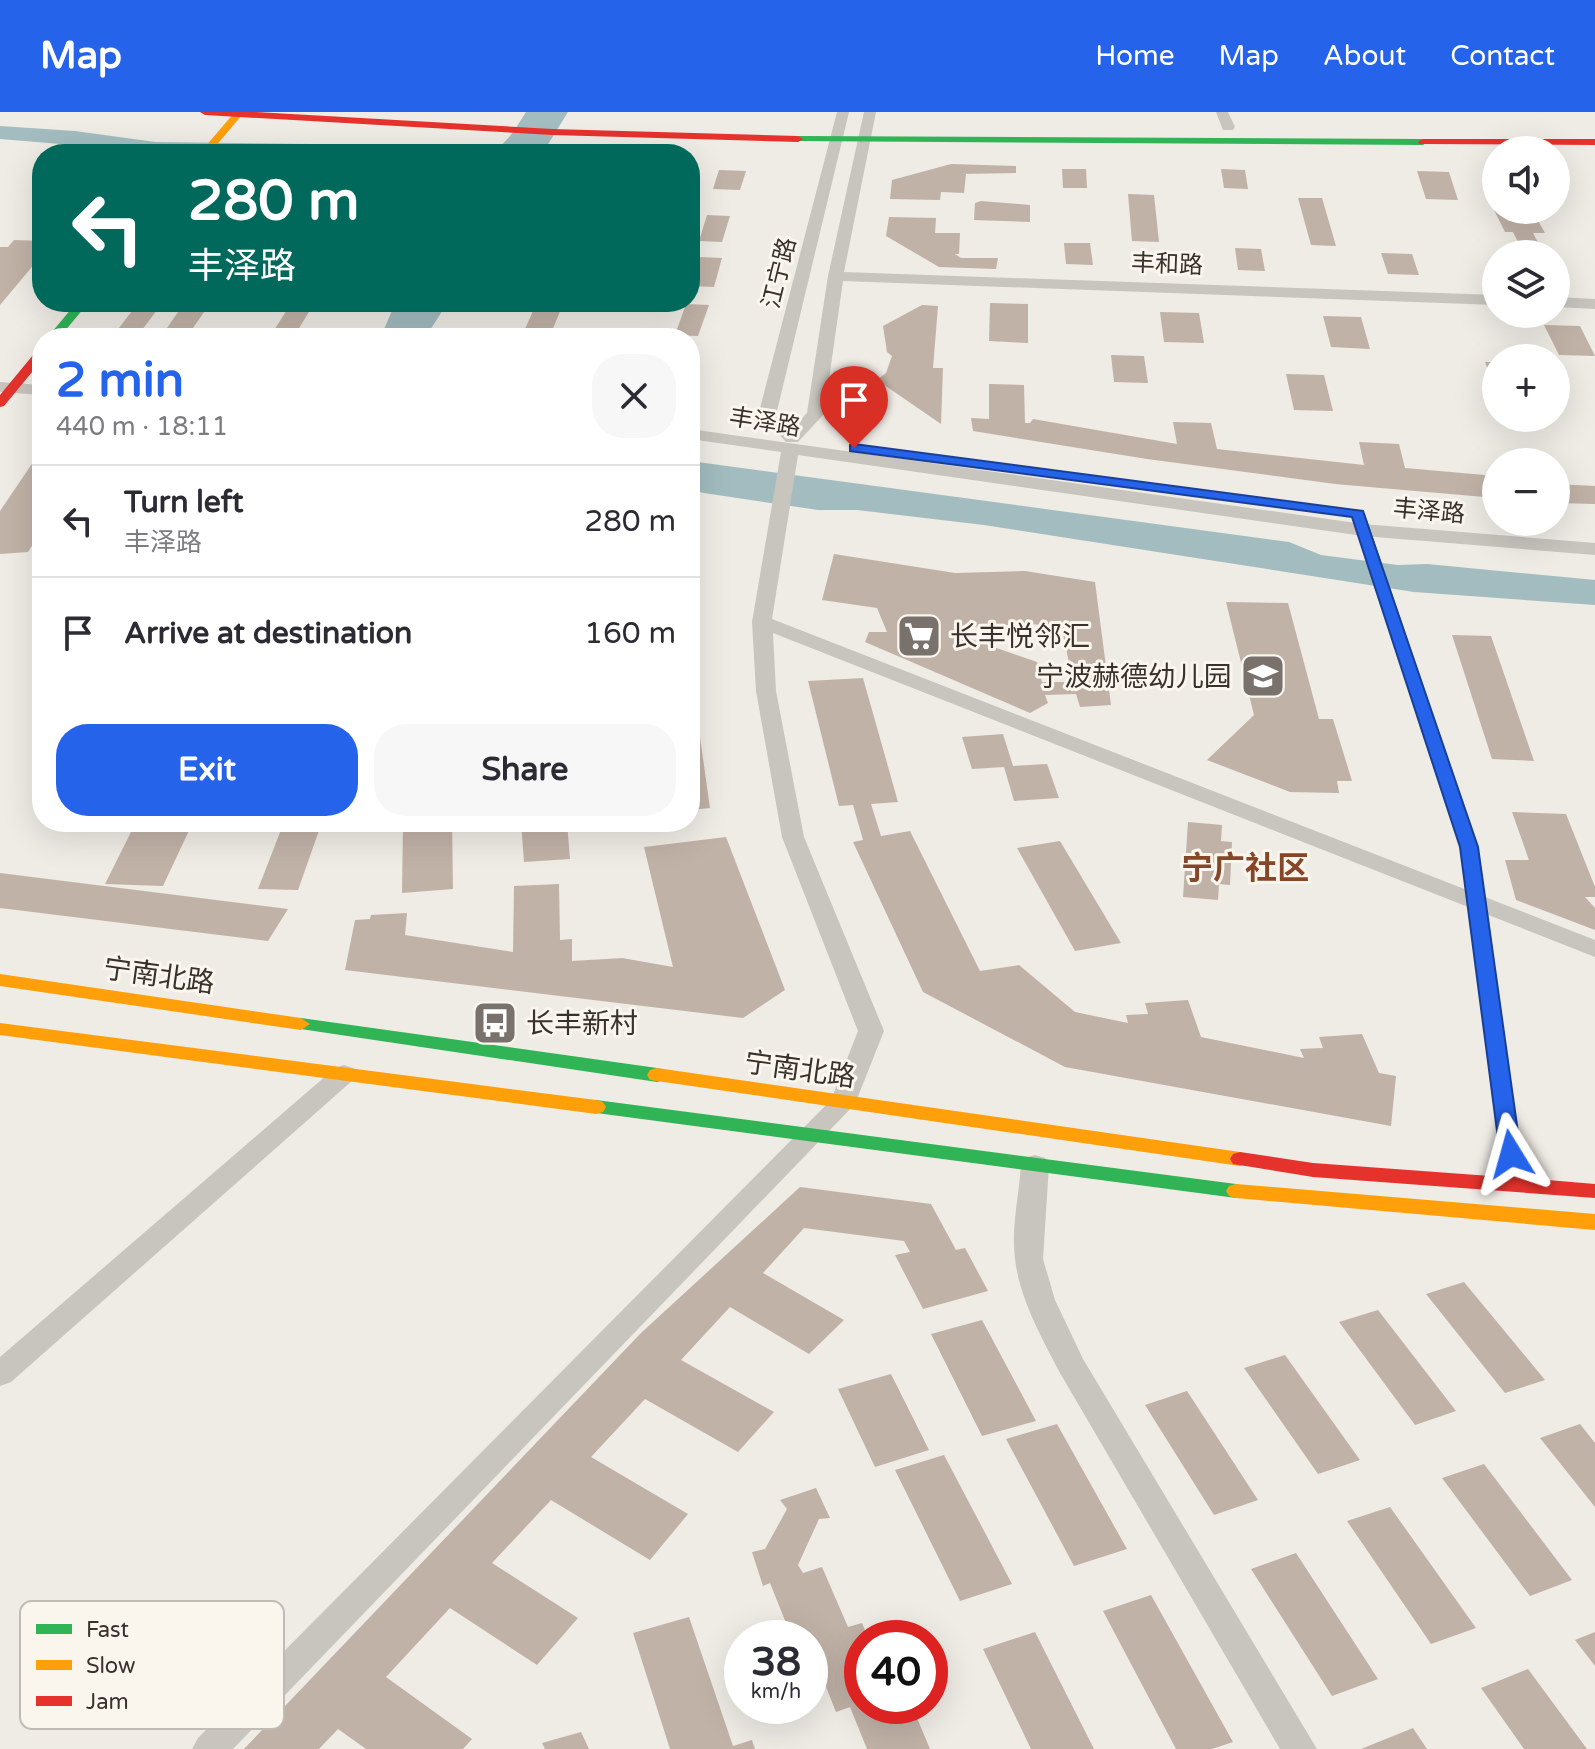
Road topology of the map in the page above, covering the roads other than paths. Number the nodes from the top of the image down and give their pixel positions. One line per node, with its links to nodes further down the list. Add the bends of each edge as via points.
1 (205, 112): 3 (main road)
2 (450, 112): 5 (main road)
3 (237, 115): 5 (main road); 10 (main road)
4 (1225, 120): 7 (main road); 8 (main road)
5 (508, 124): 6 (main road)
6 (841, 125): 7 (main road); 23 (street, 江宁路, via 768,412)
7 (868, 125): 9 (main road); 11 (street, 江宁路)
8 (1595, 130)
9 (1595, 142)
10 (212, 144)
11 (836, 276): 12 (street, 丰和路); 23 (street, 江宁路, via 815,414)
12 (1482, 299)
13 (1570, 303): 14 (street)
14 (1595, 304)
15 (75, 312): 16 (main road)
16 (61, 328)
17 (32, 362): 19 (main road)
18 (32, 385): 19 (street)
19 (6, 389): 20 (street)
20 (32, 390)
21 (700, 427): 23 (street, 丰泽路)
22 (700, 435): 23 (street, 丰泽路)
23 (790, 448): 24 (street, 丰泽路); 27 (street)
24 (1360, 522): 25 (street, 丰泽路); 26 (street, 丰泽路); 28 (main road, via 1469,847)
25 (1595, 538)
26 (1595, 549)
27 (762, 622): 28 (street); 33 (street, via 766,691 793,837 871,1031)
28 (1477, 902): 29 (street); 36 (main road)
29 (1595, 949)
30 (0, 980): 33 (main road, 宁南北路)
31 (0, 1029): 32 (main road)
32 (344, 1074): 34 (main road); 39 (street)
33 (842, 1104): 34 (street); 36 (main road, 宁南北路, via 1313,1170)
34 (811, 1136): 35 (main road); 40 (street)
35 (1035, 1165): 38 (main road, via 1292,1198); 43 (street, via 1029,1256 1046,1312 1071,1365)
36 (1515, 1185): 37 (main road, 宁南北路)
37 (1595, 1191)
38 (1595, 1222)
39 (0, 1374)
40 (284, 1674)
41 (230, 1729): 42 (street)
42 (210, 1749)
43 (1299, 1749)

